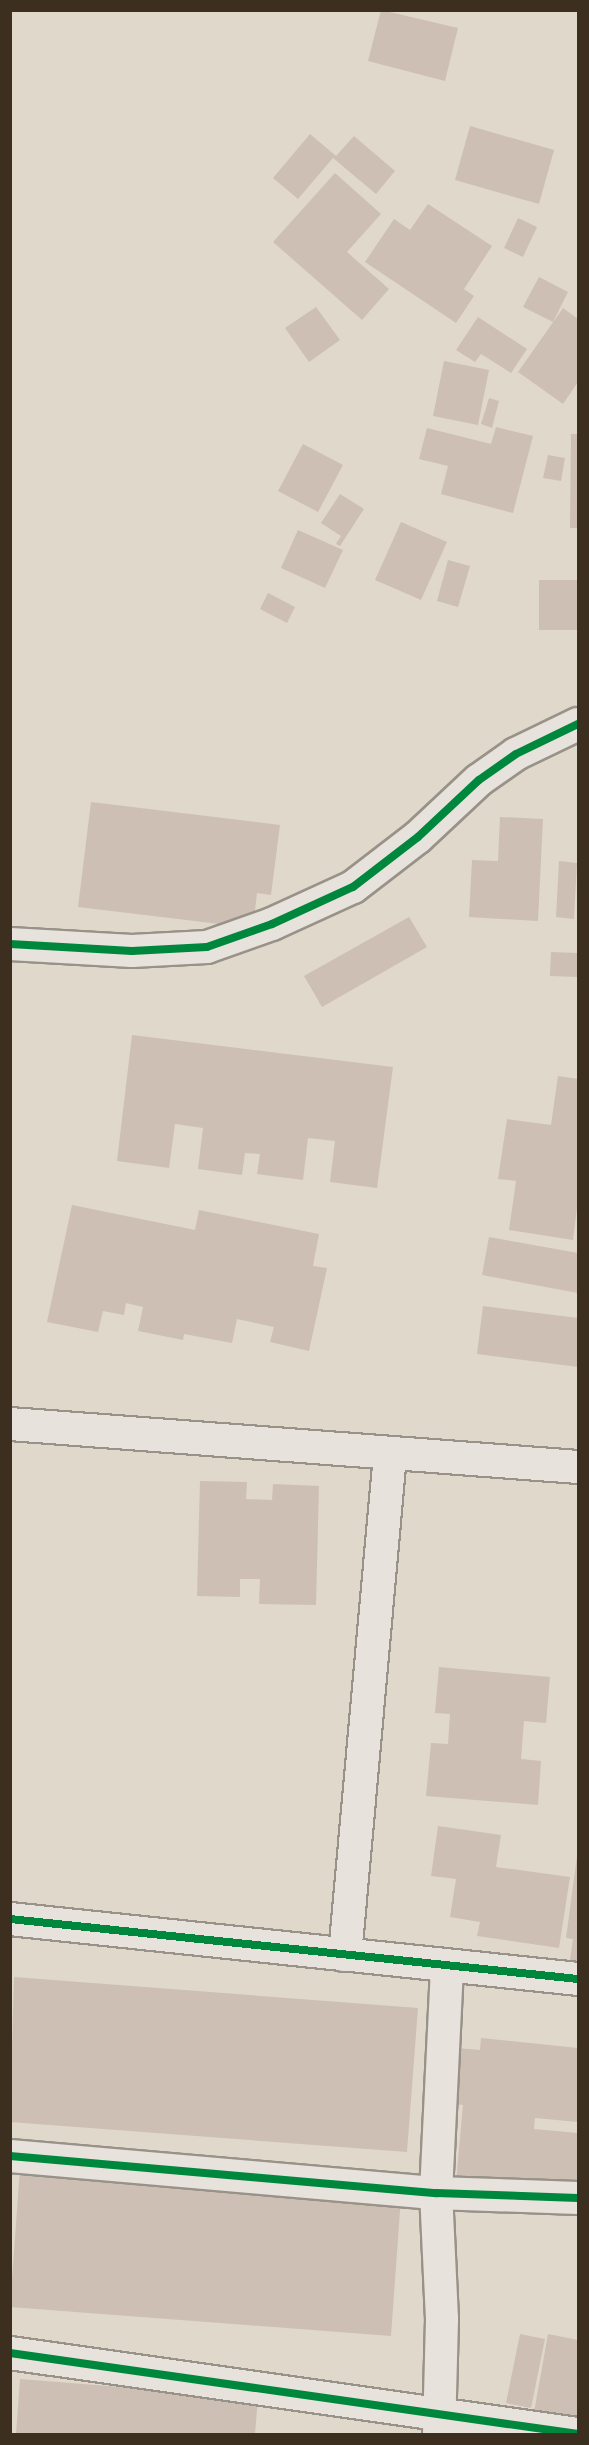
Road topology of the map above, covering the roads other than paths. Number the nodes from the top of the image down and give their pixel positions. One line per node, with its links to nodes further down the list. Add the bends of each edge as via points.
1 (579, 724): 2 (street, via 516,754 479,780 418,837 353,886 272,924 207,947 132,951)
2 (10, 944)
3 (10, 1424): 4 (street)
4 (390, 1455): 5 (street); 7 (street)
5 (579, 1467)
6 (10, 1919): 7 (street)
7 (345, 1954): 8 (street)
8 (447, 1965): 9 (street); 11 (street)
9 (579, 1979)
10 (10, 2156): 11 (street)
11 (436, 2193): 12 (street); 14 (street, via 442,2319)
12 (579, 2198)
13 (10, 2353): 14 (street)
14 (440, 2424): 15 (street)
15 (579, 2434)

